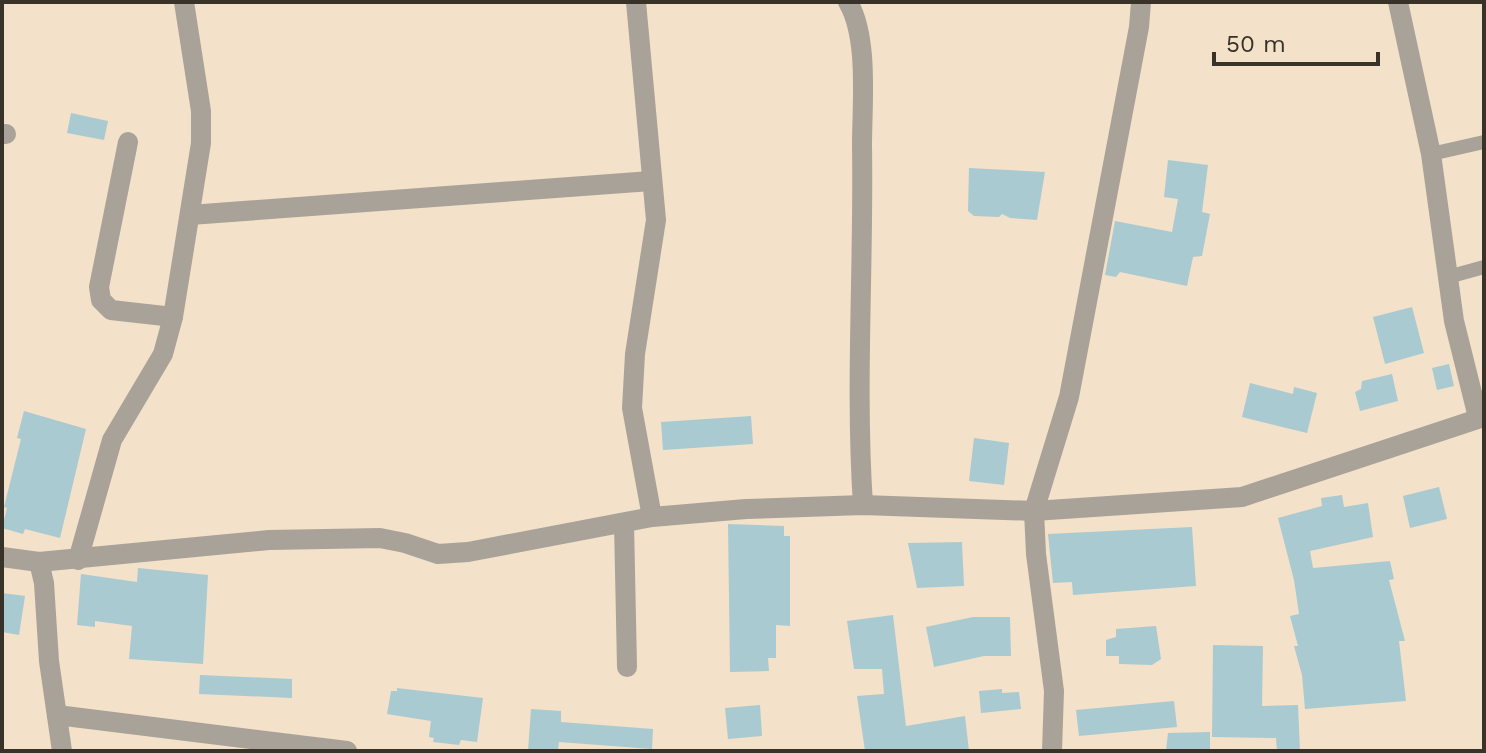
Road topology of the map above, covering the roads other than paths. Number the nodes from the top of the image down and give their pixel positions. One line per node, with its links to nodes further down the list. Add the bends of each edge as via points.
1 (184, 2): 10 (street, via 201,111)
2 (636, 2): 9 (street)
3 (848, 2): 15 (street, via 855,13 862,57)
4 (1141, 2): 16 (street, via 1069,397)
5 (1398, 2): 8 (street)
6 (128, 142): 13 (street, via 99,287 101,300 111,310)
7 (1484, 142): 8 (lane)
8 (1431, 154): 12 (street)
9 (651, 181): 10 (street); 17 (street, via 656,220 632,408)
10 (190, 215): 13 (street)
11 (1484, 267): 12 (lane)
12 (1448, 277): 14 (street, via 1454,321)
13 (173, 317): 20 (street, via 163,354 109,447)
14 (1481, 417): 16 (street, via 1242,497)
15 (863, 505): 16 (street); 17 (street)
16 (1034, 511): 26 (street, via 1054,691)
17 (652, 517): 18 (street)
18 (624, 523): 20 (street, via 468,552 438,554 380,538 285,539); 22 (street)
19 (2, 557): 21 (street)
20 (78, 560): 21 (street)
21 (39, 562): 23 (street)
22 (627, 667)
23 (57, 715): 24 (street); 25 (street)
24 (62, 751)
25 (347, 751)
26 (1052, 751)

